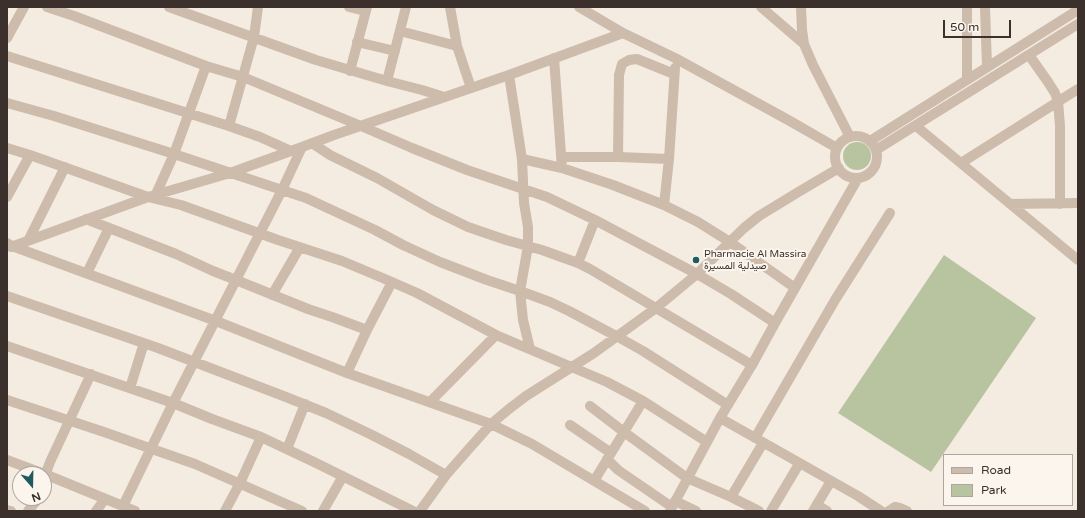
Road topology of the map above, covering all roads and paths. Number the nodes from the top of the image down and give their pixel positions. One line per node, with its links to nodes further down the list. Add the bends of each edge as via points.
1 (24, 7): 17 (street)
2 (47, 7): 28 (street)
3 (169, 7): 19 (street)
4 (258, 7): 19 (street)
5 (349, 7): 13 (street)
6 (406, 7): 16 (street)
7 (450, 7): 22 (street)
8 (579, 7): 18 (street)
9 (761, 7): 21 (street)
10 (801, 7): 21 (street)
11 (967, 7): 34 (street)
12 (985, 7): 29 (street)
13 (366, 9): 20 (street)
14 (1078, 10): 29 (street)
15 (1078, 24): 24 (street)
16 (400, 31): 22 (street); 23 (street)
17 (8, 32)
18 (623, 33): 26 (street); 27 (street)
19 (254, 37): 30 (street); 33 (street)
20 (357, 42): 23 (street); 30 (street)
21 (804, 44): 45 (street)
22 (457, 46): 36 (street)
23 (395, 51): 35 (street)
24 (1029, 55): 39 (street); 44 (street)
25 (7, 56): 41 (street)
26 (554, 58): 32 (street); 55 (street)
27 (675, 58): 31 (street); 50 (street)
28 (206, 66): 33 (street); 41 (street)
29 (987, 67): 34 (street)
30 (350, 71): 35 (street)
31 (674, 74): 56 (street, via 637,59 622,64 619,75); 58 (street)
32 (509, 75): 36 (street); 57 (street)
33 (243, 77): 42 (street); 43 (street)
34 (967, 79): 46 (street)
35 (387, 82): 38 (street)
36 (471, 88): 38 (street)
37 (1078, 89): 39 (street)
38 (444, 97): 43 (street)
39 (1058, 101): 59 (street); 71 (street)
40 (7, 103): 53 (street)
41 (189, 114): 42 (street); 53 (street)
42 (229, 126): 52 (street)
43 (361, 126): 47 (street); 65 (street, via 467,170)
44 (916, 126): 51 (street); 59 (street)
45 (850, 137): 46 (street, via 864,137); 50 (street)
46 (870, 141): 51 (street)
47 (312, 143): 49 (street); 81 (street, via 451,220 468,228)
48 (7, 148): 54 (street)
49 (302, 148): 52 (street); 66 (street)
50 (837, 148): 62 (street, via 836,163)
51 (876, 150): 64 (street, via 874,168 870,173)
52 (291, 151): 63 (street)
53 (174, 154): 63 (street); 67 (street)
54 (30, 155): 60 (street); 68 (street)
55 (561, 157): 56 (street); 61 (street)
56 (618, 157): 58 (street)
57 (522, 159): 61 (street); 65 (street)
58 (669, 159): 72 (street)
59 (961, 163): 70 (street)
60 (65, 167): 67 (street); 78 (street)
61 (562, 168): 72 (street)
62 (839, 168): 64 (street, via 844,174); 79 (street, via 759,216)
63 (230, 173): 66 (street); 67 (street)
64 (858, 178): 89 (street)
65 (524, 188): 75 (street); 81 (street)
66 (282, 190): 77 (street); 90 (street, via 329,208 440,262)
67 (152, 195): 74 (street); 77 (street)
68 (7, 197)
69 (1078, 203): 71 (street)
70 (1010, 204): 71 (street); 83 (street)
71 (1060, 204)
72 (664, 205): 79 (street)
73 (890, 213): 121 (street, via 835,300)
74 (86, 219): 76 (street); 78 (street)
75 (595, 220): 84 (street); 86 (street)
76 (110, 228): 85 (street); 87 (street)
77 (260, 234): 82 (street); 87 (street)
78 (29, 239): 80 (street)
79 (730, 242): 86 (street); 89 (street)
80 (9, 246): 85 (street)
81 (528, 246): 84 (street); 90 (street)
82 (300, 247): 88 (street); 91 (street)
83 (1078, 260)
84 (578, 263): 93 (street)
85 (87, 273): 94 (street)
86 (697, 274): 93 (street); 95 (street)
87 (236, 280): 91 (street); 94 (street)
88 (392, 282): 96 (street); 97 (street)
89 (795, 288): 95 (street)
90 (520, 291): 98 (street, via 563,308); 101 (street)
91 (272, 294): 96 (street)
92 (7, 296): 99 (street)
93 (656, 308): 98 (street); 103 (street)
94 (216, 321): 102 (street); 105 (street)
95 (775, 322): 103 (street)
96 (367, 330): 105 (street)
97 (496, 335): 101 (street); 109 (street)
98 (618, 337): 104 (street); 113 (street)
99 (144, 343): 102 (street); 107 (street)
100 (7, 346): 106 (street)
101 (530, 349): 104 (street)
102 (195, 361): 111 (street); 112 (street)
103 (752, 365): 113 (street)
104 (573, 367): 110 (street); 117 (street, via 526,396)
105 (347, 373): 109 (street)
106 (91, 374): 107 (street); 116 (street)
107 (130, 388): 111 (street)
108 (7, 400): 116 (street)
109 (430, 402): 117 (street)
110 (643, 402): 119 (street); 122 (street)
111 (173, 403): 120 (street); 123 (street)
112 (305, 404): 124 (street); 130 (street, via 370,434)
113 (728, 404): 115 (street)
114 (590, 406): 119 (street)
115 (720, 418): 121 (street); 122 (street)
116 (70, 420): 123 (street); 129 (street)
117 (491, 424): 130 (street); 134 (street, via 532,444)
118 (570, 425): 125 (street)
119 (624, 432): 125 (street); 133 (street)
120 (261, 437): 124 (street); 136 (street)
121 (759, 441): 127 (street); 137 (street)
122 (707, 442): 133 (street)
123 (152, 449): 136 (street); 139 (street)
124 (287, 449): 131 (street)
125 (609, 456): 134 (street); 140 (street, via 630,478)
126 (7, 460): 128 (street)
127 (799, 464): 135 (street); 154 (street)
128 (23, 466)
129 (49, 466)
130 (446, 475): 150 (street)
131 (343, 476): 148 (street); 149 (street)
132 (52, 477): 138 (street)
133 (688, 478): 137 (street); 140 (street)
134 (594, 481): 151 (street)
135 (831, 481): 141 (street); 156 (street)
136 (240, 483): 146 (street); 147 (street)
137 (731, 497): 153 (street)
138 (105, 499): 139 (street); 144 (street)
139 (124, 506): 145 (street)
140 (672, 506): 152 (street)
141 (815, 508): 155 (street)
142 (7, 510): 143 (street)
143 (11, 511)
144 (96, 511)
145 (135, 511)
146 (226, 511)
147 (302, 511)
148 (323, 511)
149 (413, 511)
150 (420, 511)
151 (645, 511)
152 (696, 511)
153 (759, 511)
154 (771, 511)
155 (827, 511)
156 (881, 511)
157 (889, 511): 158 (street, via 895,507)
158 (907, 511)

